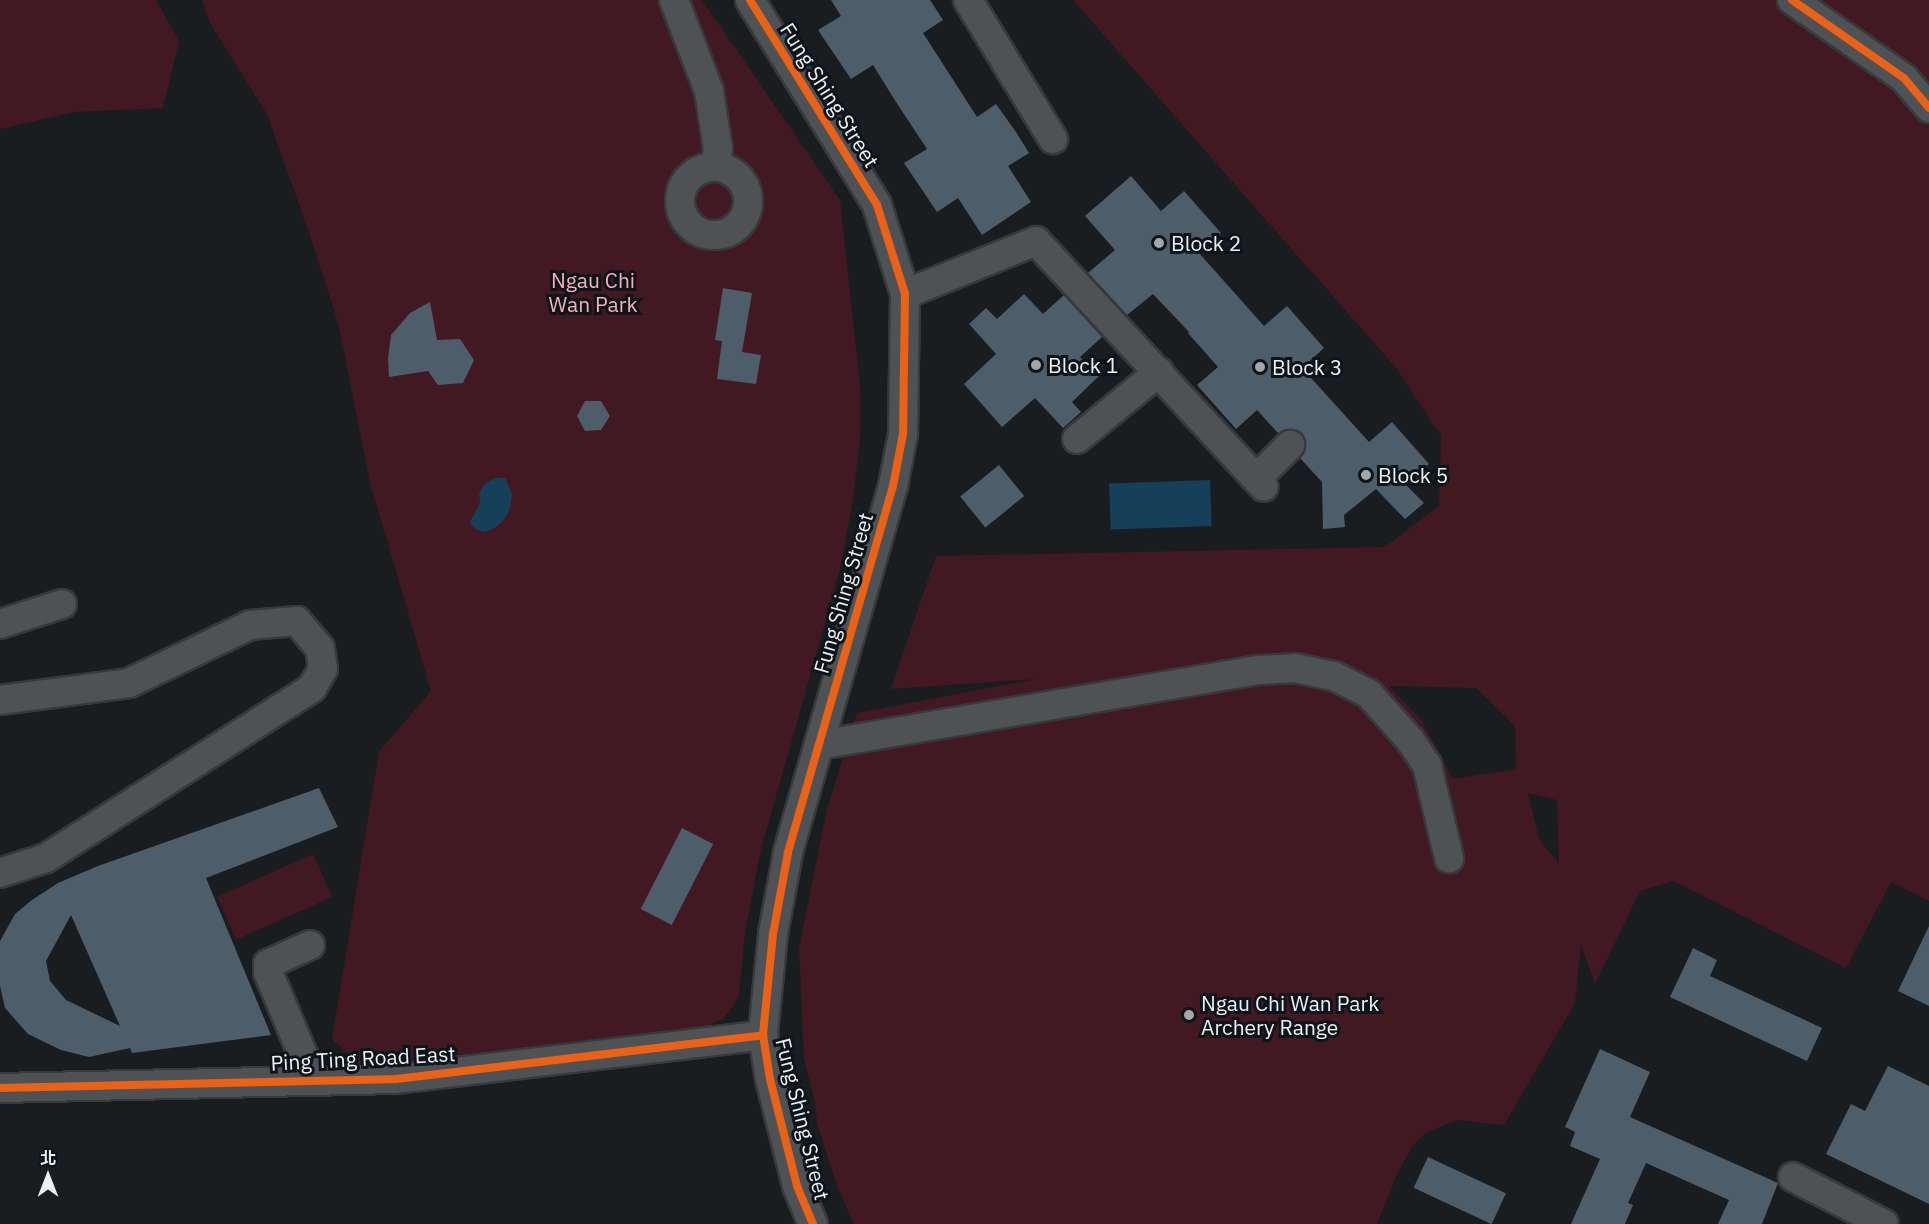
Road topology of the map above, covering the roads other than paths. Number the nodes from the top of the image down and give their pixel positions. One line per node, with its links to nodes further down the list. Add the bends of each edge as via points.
1 (674, 0): 7 (street, via 709,91 718,149)
2 (750, 0): 8 (street, Fung Shing Street, via 877,205)
3 (968, 0): 6 (street)
4 (1792, 0): 5 (street, via 1904,78)
5 (1929, 108)
6 (1053, 139)
7 (715, 167)
8 (905, 294): 9 (street, via 1036,241); 15 (street, Fung Shing Street, via 903,434 893,486)
9 (1159, 372): 10 (street); 11 (street, via 1261,483)
10 (1077, 439)
11 (1290, 445)
12 (62, 604): 13 (street)
13 (0, 624)
14 (0, 700): 17 (street, via 129,683 250,625 297,621 320,648 322,669 312,688 46,858)
15 (819, 744): 16 (street, via 1259,670 1295,668 1334,676 1369,694 1410,740 1427,765); 19 (street, Fung Shing Street, via 788,853 773,934)
16 (1449, 858)
17 (0, 873)
18 (310, 945): 20 (street, via 268,964 268,972)
19 (763, 1035): 20 (street, Ping Ting Road East, via 396,1079); 23 (street, Fung Shing Street, via 797,1186)
20 (314, 1080): 21 (street, Ping Ting Road East)
21 (0, 1088)
22 (1793, 1177): 24 (street)
23 (813, 1224)
24 (1884, 1224)

